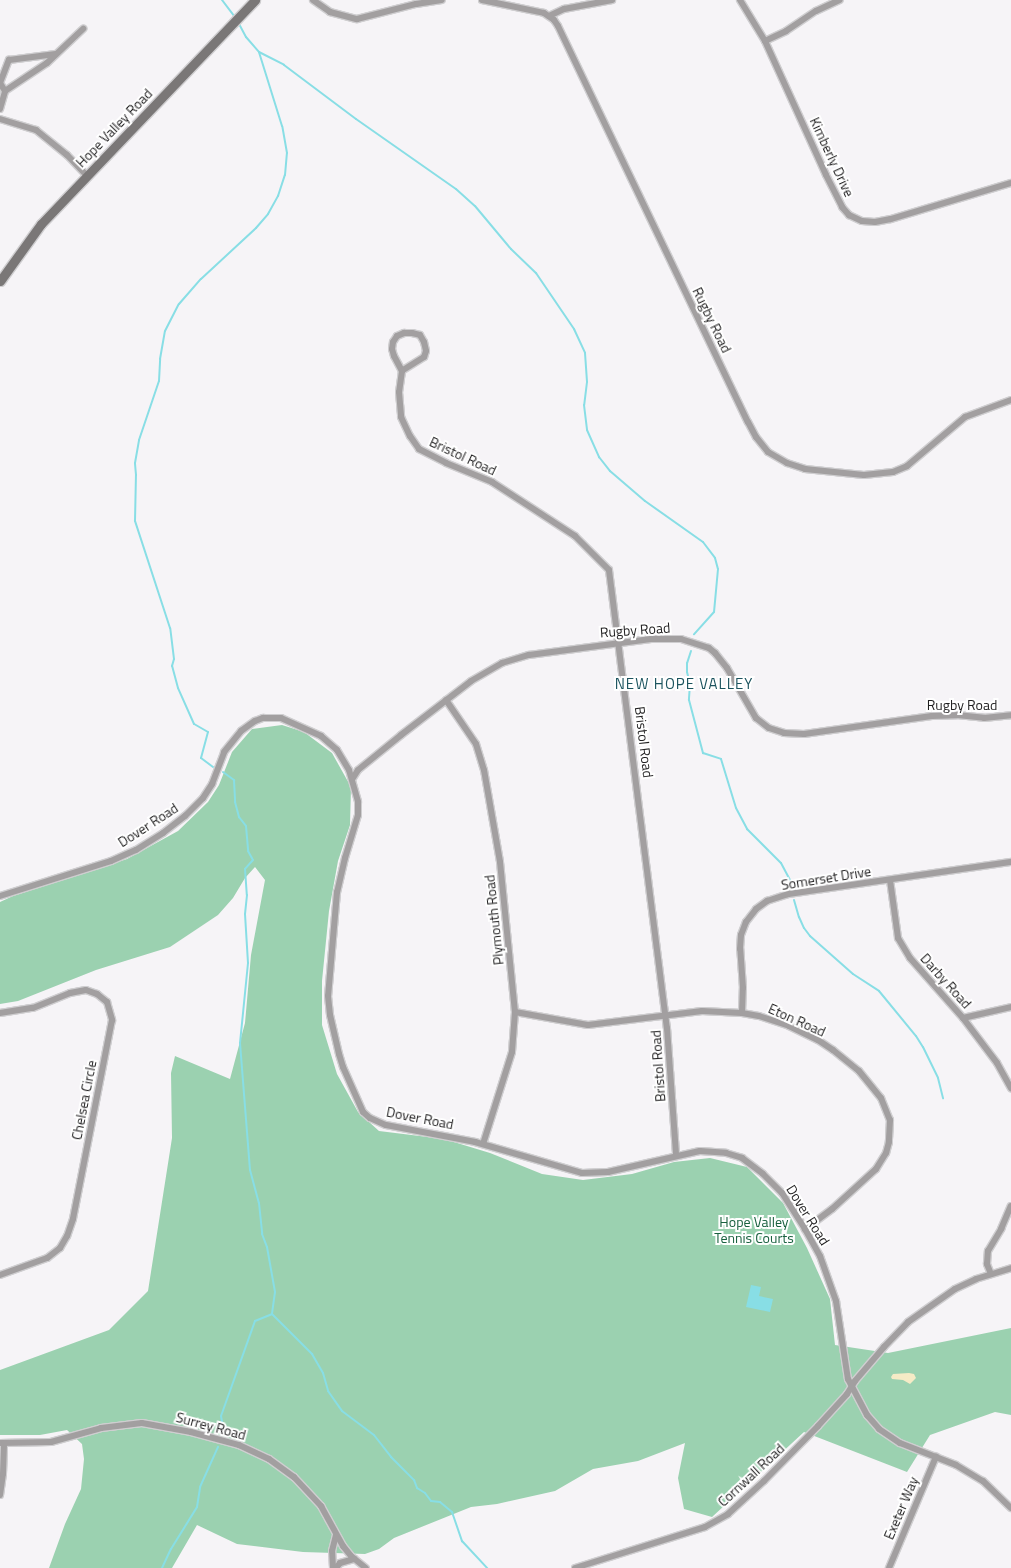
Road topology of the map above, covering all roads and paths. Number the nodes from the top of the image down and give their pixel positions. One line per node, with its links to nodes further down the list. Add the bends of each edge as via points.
1 (313, 0): 2 (street, via 330,12 357,19)
2 (442, 0)
3 (482, 0): 8 (street, via 538,11)
4 (612, 0): 8 (street, via 564,9)
5 (740, 0): 10 (street, Kimberly Drive)
6 (840, 0): 10 (street)
7 (254, 1): 15 (main road, Hope Valley Road)
8 (549, 16): 19 (street, Rugby Road, via 569,46 748,422 768,452 787,463 805,469 864,475 893,472 907,466 965,417)
9 (83, 29): 11 (street)
10 (765, 41): 16 (street, Kimberly Drive, via 842,207 855,219 875,222 891,219)
11 (56, 54): 12 (street, via 47,63); 12 (street, via 10,60 0,83)
12 (5, 90): 13 (street)
13 (0, 109)
14 (0, 119): 15 (street, via 36,130 68,155)
15 (87, 176): 17 (main road, Hope Valley Road, via 41,224)
16 (1011, 183)
17 (0, 281)
18 (402, 371): 18 (street, via 424,357 426,351 420,335 412,332 397,336 393,342 394,356); 20 (street, Bristol Road, via 399,392 401,417 419,449 492,482 575,536 609,570)
19 (1011, 400)
20 (619, 642): 21 (street, Rugby Road, via 513,659 471,681); 22 (street, Rugby Road, via 651,638 681,639 709,648 727,668 756,718 768,728 792,735 932,716 984,718); 31 (street, Bristol Road)
21 (446, 700): 23 (street, Rugby Road, via 358,770); 28 (street, Plymouth Road, via 476,744 484,770 500,862)
22 (1011, 715)
23 (353, 778): 26 (street, Dover Road, via 337,750 321,736 281,718 255,721 240,731 224,752 212,784 203,798 163,833 136,850 111,861); 34 (street, Dover Road, via 358,815 344,858 337,892 328,996 343,1067 360,1107 374,1120 390,1126)
24 (1011, 862): 25 (street, Somerset Drive)
25 (890, 880): 30 (street, Somerset Drive, via 788,894 767,901 756,909 743,928 740,942); 32 (street, Darby Road, via 900,942 914,964)
26 (0, 896)
27 (1011, 1007): 32 (street)
28 (515, 1012): 31 (street, Eton Road, via 588,1025); 34 (street, Plymouth Road, via 512,1052)
29 (0, 1013): 40 (street, Chelsea Circle, via 33,1008 70,993 86,990 107,1002 112,1020 67,1236 60,1248 47,1258)
30 (742, 1014): 31 (street, Eton Road, via 702,1012); 37 (street, Eton Road, via 759,1016 789,1026 833,1050 868,1080 889,1114 891,1128 888,1147 876,1169 832,1209)
31 (666, 1016): 35 (street, Bristol Road)
32 (963, 1018): 33 (street, Darby Road, via 997,1063)
33 (1011, 1088)
34 (483, 1144): 35 (street, Dover Road, via 572,1171 595,1174)
35 (676, 1155): 37 (street, Dover Road, via 708,1150 742,1158 782,1193)
36 (1011, 1206): 39 (street, via 988,1251 987,1264)
37 (805, 1229): 41 (street, Dover Road, via 826,1269 834,1291 841,1324 845,1368)
38 (1011, 1268): 39 (street, Cornwall Road)
39 (991, 1274): 41 (street, Cornwall Road, via 955,1289 912,1318 884,1347)
40 (0, 1275)
41 (851, 1388): 43 (street, Dover Road, via 867,1415 886,1435 909,1448); 52 (street, Cornwall Road, via 791,1454 728,1514 705,1527)
42 (2, 1443): 44 (street, via 3,1474); 47 (street, Surrey Road, via 51,1442 101,1428 133,1423 159,1425 226,1441 259,1453 294,1477 321,1506)
43 (936, 1457): 45 (street, Dover Road, via 956,1465); 53 (street, Exeter Way)
44 (0, 1495)
45 (1008, 1499): 46 (street, Dover Road)
46 (1011, 1508)
47 (336, 1535): 48 (street, Surrey Road); 49 (street, via 332,1551)
48 (354, 1559): 50 (street, via 340,1563); 51 (street, Surrey Road)
49 (333, 1568)
50 (336, 1568)
51 (366, 1568)
52 (575, 1568)
53 (889, 1568)

